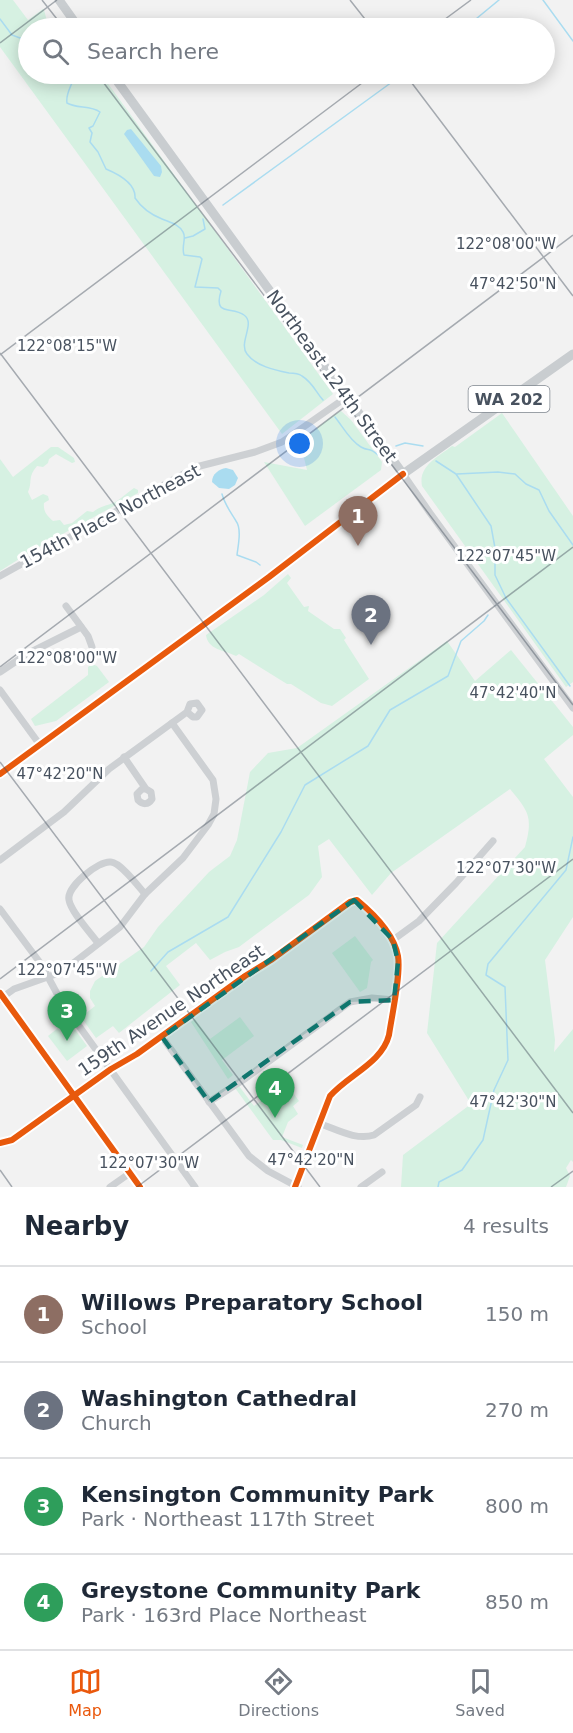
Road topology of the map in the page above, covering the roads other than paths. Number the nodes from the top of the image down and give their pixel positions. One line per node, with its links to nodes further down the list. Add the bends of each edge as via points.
1 (59, 0): 2 (main road)
2 (72, 18)
3 (119, 84): 5 (main road, Northeast 124th Street)
4 (573, 354): 6 (main road, WA 202)
5 (348, 396): 6 (main road, Northeast 124th Street); 7 (street, 154th Place Northeast, via 282,442 196,467)
6 (403, 474): 13 (street, Northeast 124th Street); 16 (main road, WA 202)
7 (0, 576)
8 (66, 606): 9 (street)
9 (81, 627): 10 (street); 11 (street)
10 (92, 647)
11 (0, 672)
12 (0, 690): 16 (street)
13 (573, 708)
14 (187, 712): 15 (street)
15 (172, 723): 17 (street); 22 (street, via 213,780 214,814 183,858)
16 (40, 745): 18 (main road, WA 202)
17 (124, 757): 19 (street); 21 (street, via 64,812)
18 (0, 774)
19 (146, 789)
20 (493, 841): 24 (street, via 419,921)
21 (0, 860)
22 (145, 894): 25 (street, via 120,927); 25 (street, via 111,862 103,863 75,884 69,892 72,909)
23 (0, 909): 26 (street)
24 (393, 940): 28 (street, via 398,962); 29 (street, 159th Avenue Northeast, via 357,900 350,902)
25 (98, 943): 26 (street)
26 (49, 977): 27 (street); 30 (street, via 61,1001)
27 (1, 996): 31 (street)
28 (394, 1000): 33 (street, via 350,1002); 34 (street, via 387,1043 376,1058 339,1085)
29 (162, 1036): 30 (street, 159th Avenue Northeast); 33 (street)
30 (111, 1069): 31 (street, 159th Avenue Northeast); 41 (street)
31 (74, 1095): 35 (street, 159th Avenue Northeast, via 12,1140); 37 (street)
32 (420, 1097): 34 (street, via 417,1105 366,1138)
33 (209, 1102): 38 (street, via 249,1156)
34 (318, 1123): 38 (street)
35 (1, 1143)
36 (382, 1172): 42 (street)
37 (130, 1173): 39 (street); 40 (street)
38 (296, 1186)
39 (110, 1187)
40 (140, 1187)
41 (195, 1187)
42 (361, 1187)

